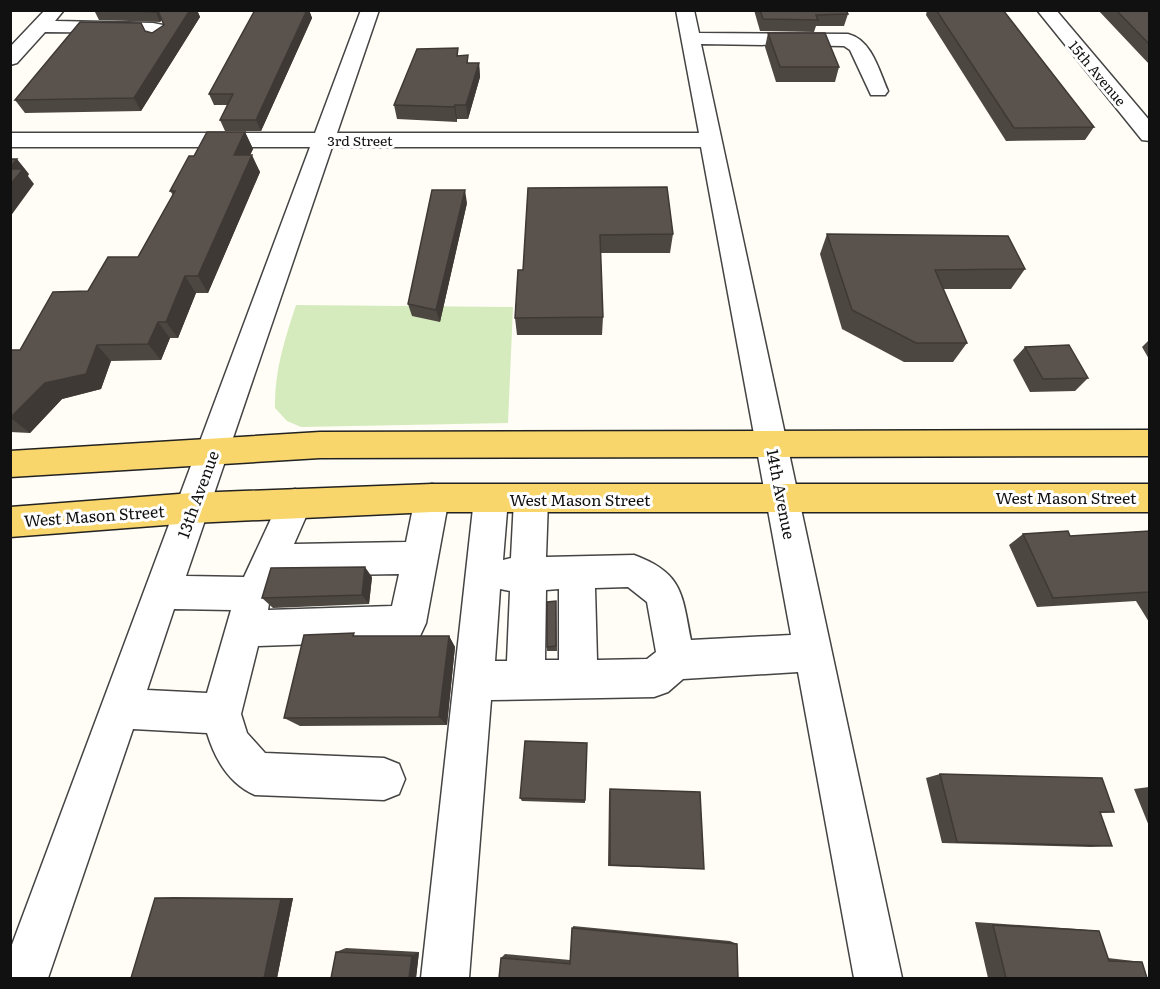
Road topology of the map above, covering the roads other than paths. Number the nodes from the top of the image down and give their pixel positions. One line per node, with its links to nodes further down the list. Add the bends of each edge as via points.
1 (55, 10): 5 (street)
2 (370, 10): 12 (street, 13th Avenue)
3 (685, 10): 7 (street, 14th Avenue)
4 (1046, 10): 10 (street, 15th Avenue)
5 (40, 26): 6 (street, via 153,28); 8 (street)
6 (159, 37)
7 (690, 38): 9 (street, via 848,40 858,47); 13 (street, 14th Avenue)
8 (10, 59)
9 (878, 91)
10 (1149, 135)
11 (10, 140): 12 (street, 3rd Street)
12 (323, 140): 13 (street, 3rd Street); 16 (street, 13th Avenue)
13 (709, 140): 15 (street, 14th Avenue)
14 (1149, 443): 15 (main road)
15 (772, 444): 16 (main road, via 320,444); 18 (street, 14th Avenue)
16 (212, 451): 17 (main road); 24 (street, 13th Avenue)
17 (10, 464)
18 (782, 496): 20 (main road, West Mason Street); 22 (main road, West Mason Street); 34 (street, 14th Avenue)
19 (432, 498): 21 (main road, West Mason Street); 23 (main road, West Mason Street); 26 (street)
20 (1149, 498)
21 (491, 499): 22 (main road, West Mason Street); 30 (street)
22 (531, 500): 28 (street)
23 (295, 503): 24 (main road, West Mason Street); 27 (street)
24 (192, 508): 25 (main road, West Mason Street); 31 (street, 13th Avenue)
25 (10, 522)
26 (420, 558): 27 (street); 33 (street, via 407,623)
27 (269, 560): 32 (street)
28 (528, 574): 29 (street); 30 (street); 37 (street)
29 (577, 574): 35 (street, via 634,571 664,593); 36 (street)
30 (484, 576): 38 (street)
31 (162, 592): 32 (street); 39 (street, 13th Avenue)
32 (254, 594): 33 (street)
33 (244, 629): 40 (street)
34 (813, 652): 35 (street); 44 (street, 14th Avenue)
35 (676, 660): 36 (street, via 654,678)
36 (578, 679): 37 (street)
37 (526, 680): 38 (street)
38 (474, 681): 43 (street)
39 (121, 708): 40 (street); 42 (street, 13th Avenue)
40 (221, 714): 41 (street, via 231,745 255,774)
41 (384, 779)
42 (24, 978)
43 (445, 978)
44 (878, 978)

